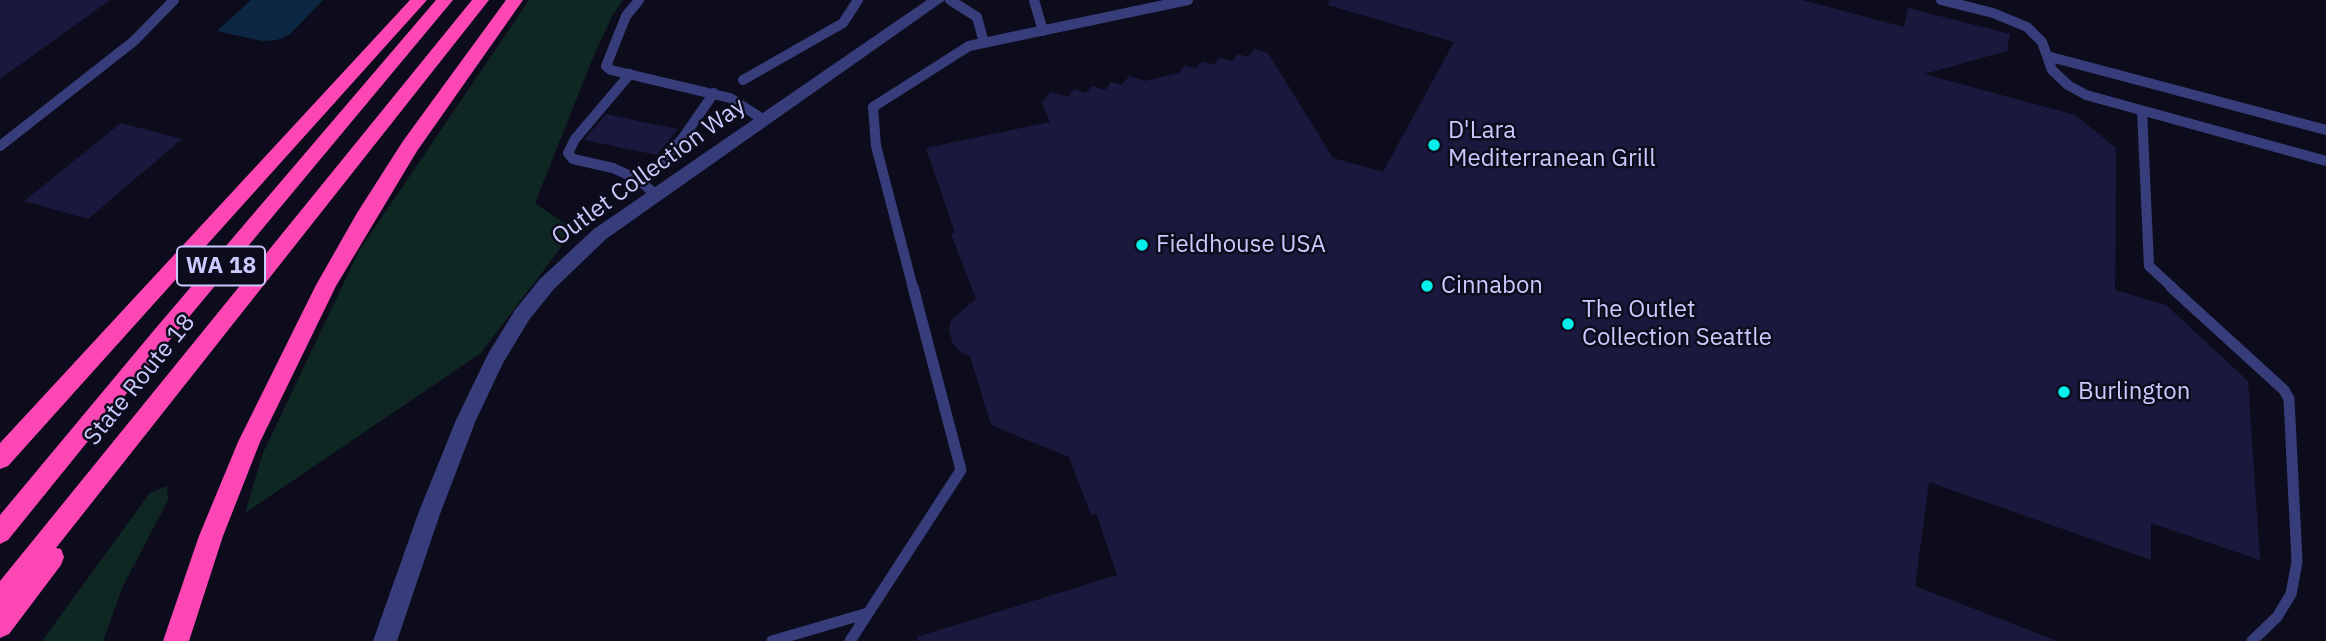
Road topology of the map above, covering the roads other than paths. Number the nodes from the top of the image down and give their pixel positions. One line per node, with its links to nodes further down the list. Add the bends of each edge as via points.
1 (174, 0): 22 (lane, via 135,41)
2 (419, 0): 27 (highway)
3 (445, 0): 30 (highway, State Route 18 / WA 18)
4 (481, 0): 26 (highway, State Route 18 / WA 18)
5 (515, 0): 34 (highway, via 410,146 326,285 248,442)
6 (639, 0): 16 (lane, via 626,16 606,61 611,70)
7 (858, 0): 17 (lane, via 843,23)
8 (937, 0): 20 (street, Outlet Collection Way)
9 (950, 0): 14 (lane, via 976,17)
10 (1034, 0): 13 (lane)
11 (1188, 0): 13 (lane)
12 (1941, 0): 15 (lane, via 2027,27 2039,37)
13 (1042, 30): 14 (lane)
14 (984, 43): 32 (lane, via 956,53 873,107 876,146 961,470)
15 (2047, 56): 19 (lane, via 2052,70 2072,88); 21 (lane)
16 (631, 74): 18 (lane); 24 (lane, via 568,153 573,159)
17 (743, 80)
18 (713, 93): 20 (lane); 24 (lane, via 682,139)
19 (2142, 111): 23 (lane); 38 (lane, via 2150,267 2289,399 2297,562 2291,593 2277,617)
20 (765, 120): 25 (street, Outlet Collection Way)
21 (2326, 130)
22 (0, 146)
23 (2326, 160)
24 (640, 180): 25 (lane)
25 (656, 195): 35 (street, Outlet Collection Way, via 569,261 515,327 466,420)
26 (200, 351): 31 (highway, State Route 18 / WA 18); 33 (highway, via 168,404)
27 (70, 382): 28 (highway); 29 (highway)
28 (0, 452)
29 (0, 459)
30 (0, 533)
31 (0, 600)
32 (868, 614): 36 (lane); 37 (lane)
33 (0, 626)
34 (176, 641)
35 (385, 641)
36 (772, 641)
37 (850, 641)
38 (2252, 641)

